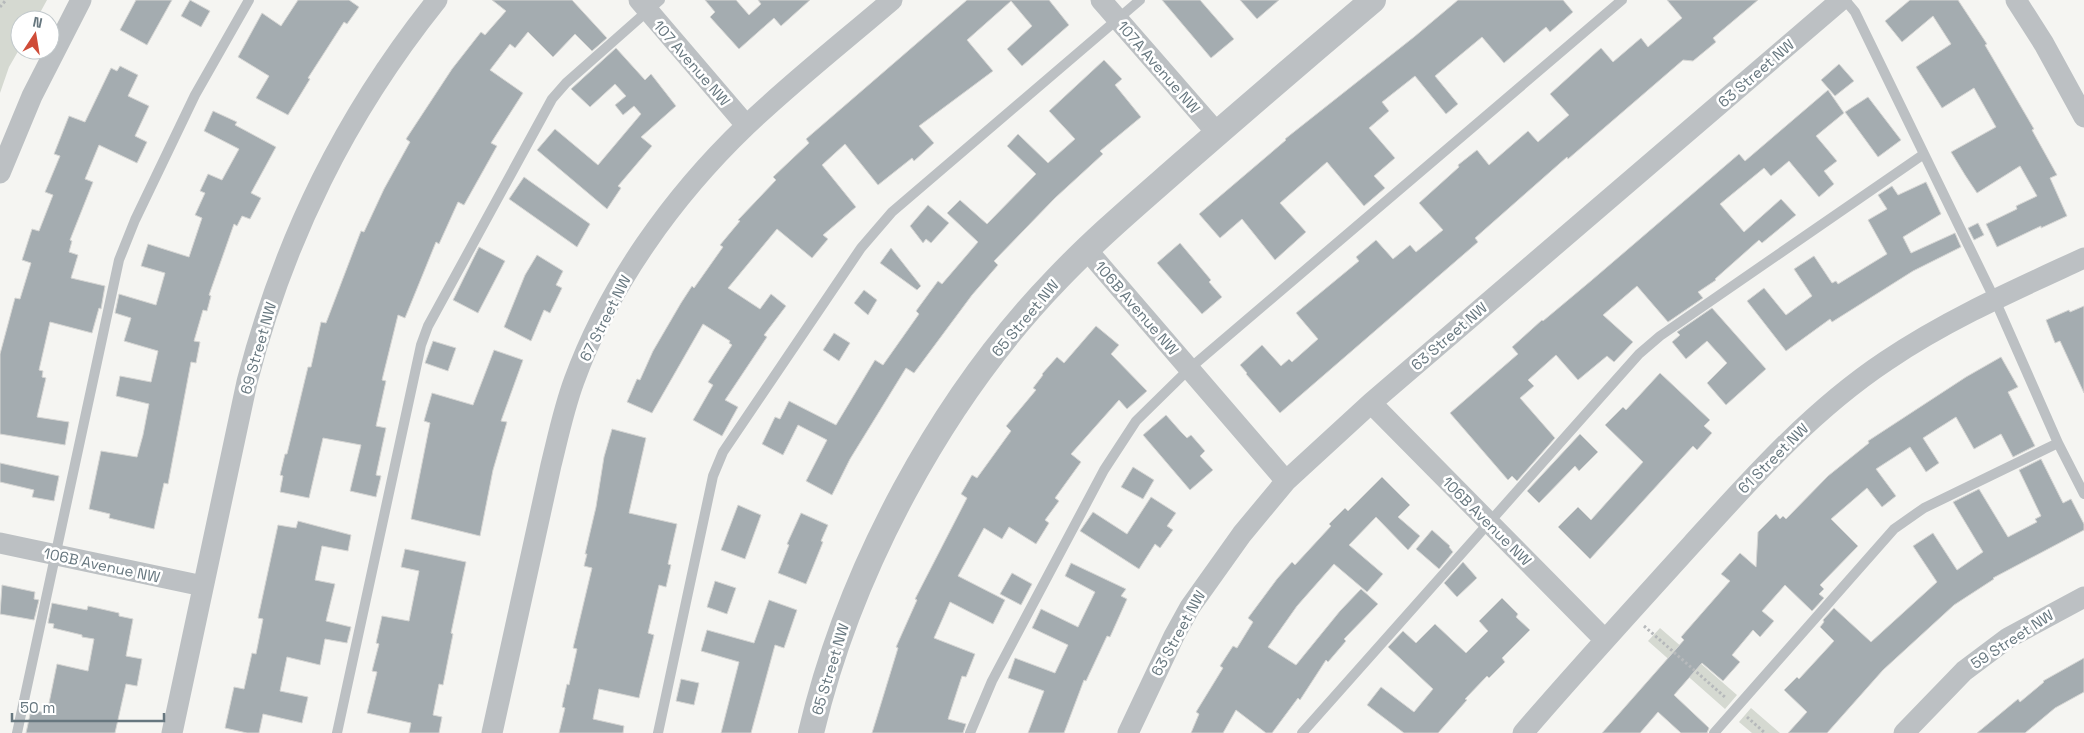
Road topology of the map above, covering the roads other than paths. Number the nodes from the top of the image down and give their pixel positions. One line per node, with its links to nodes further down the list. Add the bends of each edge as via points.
1 (81, 0): 17 (street, via 32,96)
2 (249, 0): 28 (lane, via 195,95 119,260)
3 (437, 0): 29 (street, 69 Street NW, via 359,109 334,154 291,247 256,348)
4 (892, 0): 14 (street, 67 Street NW)
5 (1101, 0): 12 (street, 107A Avenue NW)
6 (1140, 0): 12 (lane)
7 (1373, 0): 15 (street, 65 Street NW)
8 (1622, 0): 21 (lane)
9 (1843, 0): 16 (lane, via 1855,12); 22 (street, 63 Street NW)
10 (2016, 0): 13 (street)
11 (648, 3): 14 (street, 107 Avenue NW); 34 (lane, via 552,99 428,326 421,345)
12 (1118, 19): 15 (street, 107A Avenue NW); 36 (lane, via 876,229 724,452 713,476)
13 (2084, 117)
14 (746, 125): 35 (street, 67 Street NW, via 684,192 630,269 610,303 574,381 550,464)
15 (1217, 134): 18 (street, 65 Street NW)
16 (1924, 154): 20 (lane); 26 (lane, via 1660,336 1639,354)
17 (0, 173)
18 (1087, 250): 21 (street, 106B Avenue NW); 37 (street, 65 Street NW, via 1056,280 1001,345 955,408 920,465 856,594 834,653)
19 (2084, 258): 20 (street, 61 Street NW)
20 (1995, 300): 23 (lane); 31 (street, 61 Street NW, via 1887,360 1811,419 1759,470)
21 (1189, 369): 24 (street, 106B Avenue NW); 38 (lane, via 1136,421 1104,470 992,681)
22 (1371, 403): 24 (street, 63 Street NW); 26 (street, 106B Avenue NW)
23 (2058, 443): 25 (lane); 42 (lane, via 1924,508 1894,529)
24 (1286, 481): 39 (street, 63 Street NW, via 1242,534 1190,607)
25 (2084, 494)
26 (1489, 524): 31 (street, 106B Avenue NW); 40 (lane)
27 (0, 543): 28 (street, 106B Avenue NW)
28 (55, 555): 29 (street, 106B Avenue NW); 32 (lane)
29 (203, 586): 33 (street, 69 Street NW)
30 (2084, 597): 43 (street, 59 Street NW, via 2008,638 1964,671)
31 (1604, 639): 41 (street, 61 Street NW)
32 (16, 733)
33 (172, 733)
34 (338, 733)
35 (492, 733)
36 (658, 733)
37 (811, 733)
38 (970, 733)
39 (1128, 733)
40 (1302, 733)
41 (1523, 733)
42 (1714, 733)
43 (1904, 733)

